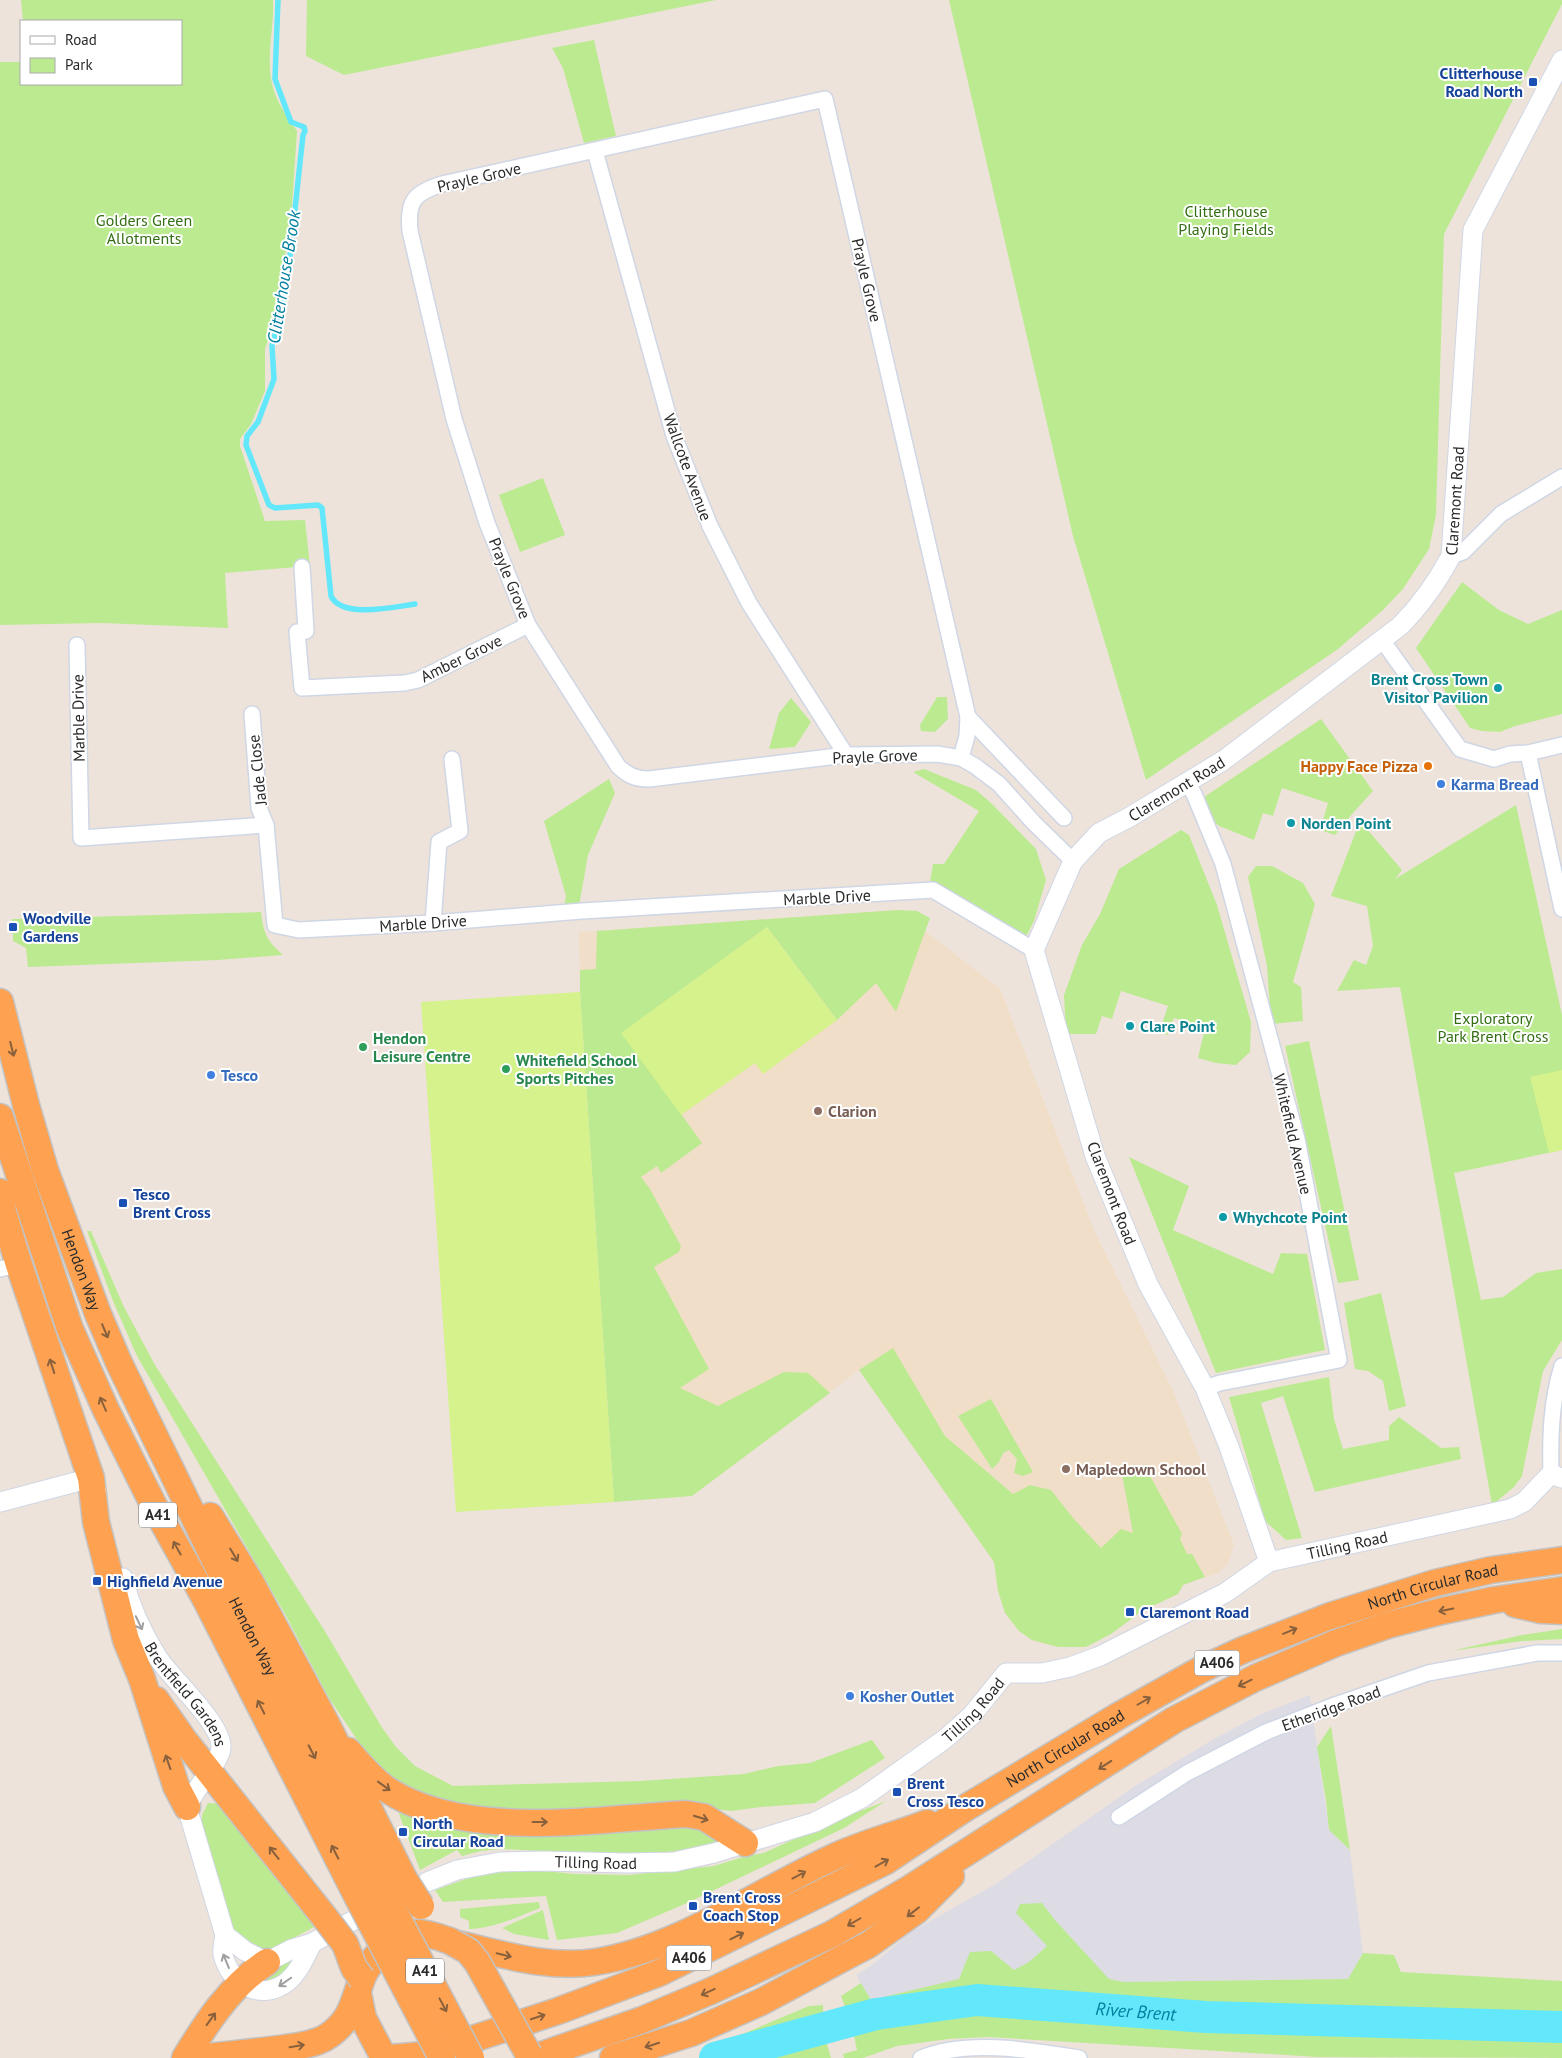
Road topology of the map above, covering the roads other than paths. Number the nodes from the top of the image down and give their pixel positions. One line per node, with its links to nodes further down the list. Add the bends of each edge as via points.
1 (1562, 60): 4 (street, Claremont Road, via 1473,230)
2 (595, 151): 6 (street, Prayle Grove, via 424,190 412,201 409,216 454,419 488,523); 10 (street, Prayle Grove, via 826,99); 13 (street, Wallcote Avenue, via 674,436 710,526 749,603)
3 (1562, 477): 4 (street, via 1501,514 1462,552)
4 (1452, 556): 7 (street, Claremont Road, via 1416,610)
5 (302, 567): 6 (street, Amber Grove, via 306,631 297,632 302,688 418,680)
6 (528, 625): 13 (street, Prayle Grove, via 618,766 632,777 648,779)
7 (1382, 640): 12 (street, via 1460,749 1494,759); 16 (street, Claremont Road, via 1224,760)
8 (77, 645): 18 (street, Marble Drive, via 81,838)
9 (252, 714): 18 (street, Jade Close, via 259,808)
10 (968, 717): 14 (street, Prayle Grove); 17 (street)
11 (1562, 745): 12 (street)
12 (1533, 752): 20 (street)
13 (846, 755): 14 (street, Prayle Grove, via 937,754)
14 (961, 758): 19 (street, Prayle Grove, via 999,784)
15 (452, 759): 21 (street, via 460,831 439,842)
16 (1188, 783): 19 (street, Claremont Road, via 1099,833); 29 (street, Whitefield Avenue, via 1223,864 1297,1139 1339,1360)
17 (1064, 818)
18 (266, 825): 21 (street, Marble Drive, via 275,926 299,930)
19 (1073, 861): 22 (street, Claremont Road)
20 (1562, 909)
21 (433, 923): 22 (street, Marble Drive, via 933,890)
22 (1034, 950): 29 (street, Claremont Road, via 1095,1156 1148,1284)
23 (0, 1002): 27 (highway, Hendon Way / A41, one-way to 27, via 45,1170)
24 (0, 1117): 49 (highway, Hendon Way / A41, one-way to 24, via 206,1600 106,1410 70,1329)
25 (0, 1192): 26 (highway)
26 (9, 1267): 31 (highway, one-way to 26)
27 (119, 1363): 42 (highway, A41, one-way to 42, via 250,1583); 49 (highway, Hendon Way / A41, one-way to 49, via 230,1591)
28 (1562, 1366): 30 (street, via 1554,1395 1550,1432)
29 (1206, 1388): 35 (street, Claremont Road)
30 (1557, 1476): 35 (street, Tilling Road, via 1510,1509)
31 (90, 1478): 32 (street); 41 (highway, via 96,1522 126,1640); 43 (street, Brentfield Gardens, one-way to 43, via 108,1518 139,1626 159,1660 220,1735 222,1748)
32 (0, 1502)
33 (1562, 1541): 36 (highway, A406)
34 (1562, 1560): 36 (highway, North Circular Road / A406)
35 (1269, 1562): 48 (street, Tilling Road, via 1225,1593 1100,1656 1042,1673 1006,1673 972,1715 945,1739 862,1798 815,1822)
36 (1490, 1570): 45 (highway, North Circular Road / A406, one-way to 36, via 1160,1692 1243,1650 1380,1599)
37 (1562, 1590): 38 (highway, North Circular Road / A406)
38 (1494, 1600): 39 (highway, A406); 47 (highway, North Circular Road / A406, one-way to 47, via 1388,1625 1336,1643 1255,1678 1167,1725)
39 (1562, 1611)
40 (1562, 1653): 46 (street, Etheridge Road, via 1537,1653 1428,1673 1335,1705 1266,1732 1231,1750)
41 (142, 1679): 43 (highway); 44 (highway, one-way to 41, via 176,1786)
42 (327, 1725): 48 (highway, one-way to 48, via 362,1767 388,1790 420,1806 452,1816 486,1822 554,1822 686,1814 704,1818); 49 (highway, A41)
43 (209, 1771): 44 (street, Brentfield Gardens, via 192,1794); 55 (highway, one-way to 43, bridge, via 345,1944)
44 (187, 1807): 50 (street)
45 (967, 1807): 51 (highway, A406, one-way to 45, bridge, via 529,1961 564,1964 622,1956 677,1935 834,1857); 61 (highway, North Circular Road / A406, one-way to 45, via 424,2055 558,2011 659,1973 886,1861)
46 (1118, 1818)
47 (985, 1842): 64 (highway, North Circular Road / A406, one-way to 64, via 832,1934 642,2020); 65 (highway, A406, one-way to 65, via 908,1916 868,1945 761,2002 691,2033)
48 (745, 1843): 49 (street, Tilling Road, via 674,1862 500,1862 457,1870)
49 (385, 1892): 51 (highway, A41, bridge, via 422,1906); 52 (street, Tilling Road); 62 (highway, Hendon Way / A41, bridge); 63 (highway, Hendon Way / A41, one-way to 63, bridge)
50 (225, 1935): 53 (street, via 245,1951); 54 (street, one-way to 50, via 223,1955)
51 (453, 1942): 55 (highway, bridge, via 412,1932 396,1936 368,1966); 64 (highway, bridge, via 468,1951 477,1962)
52 (312, 1943): 53 (street, Tilling Road); 54 (street, one-way to 54, via 292,1978 280,1986 261,1991)
53 (267, 1962): 54 (highway)
54 (240, 1983): 58 (highway, one-way to 54)
55 (360, 1986): 59 (highway, one-way to 55, via 314,2043 347,2019); 60 (highway, via 363,2018)
56 (1005, 2050): 57 (street, via 969,2047); 67 (street); 68 (street)
57 (922, 2057): 66 (street)
58 (185, 2058)
59 (197, 2058)
60 (384, 2058)
61 (390, 2058)
62 (442, 2058)
63 (471, 2058)
64 (532, 2058)
65 (614, 2058)
66 (953, 2058)
67 (990, 2058)
68 (1080, 2058)

